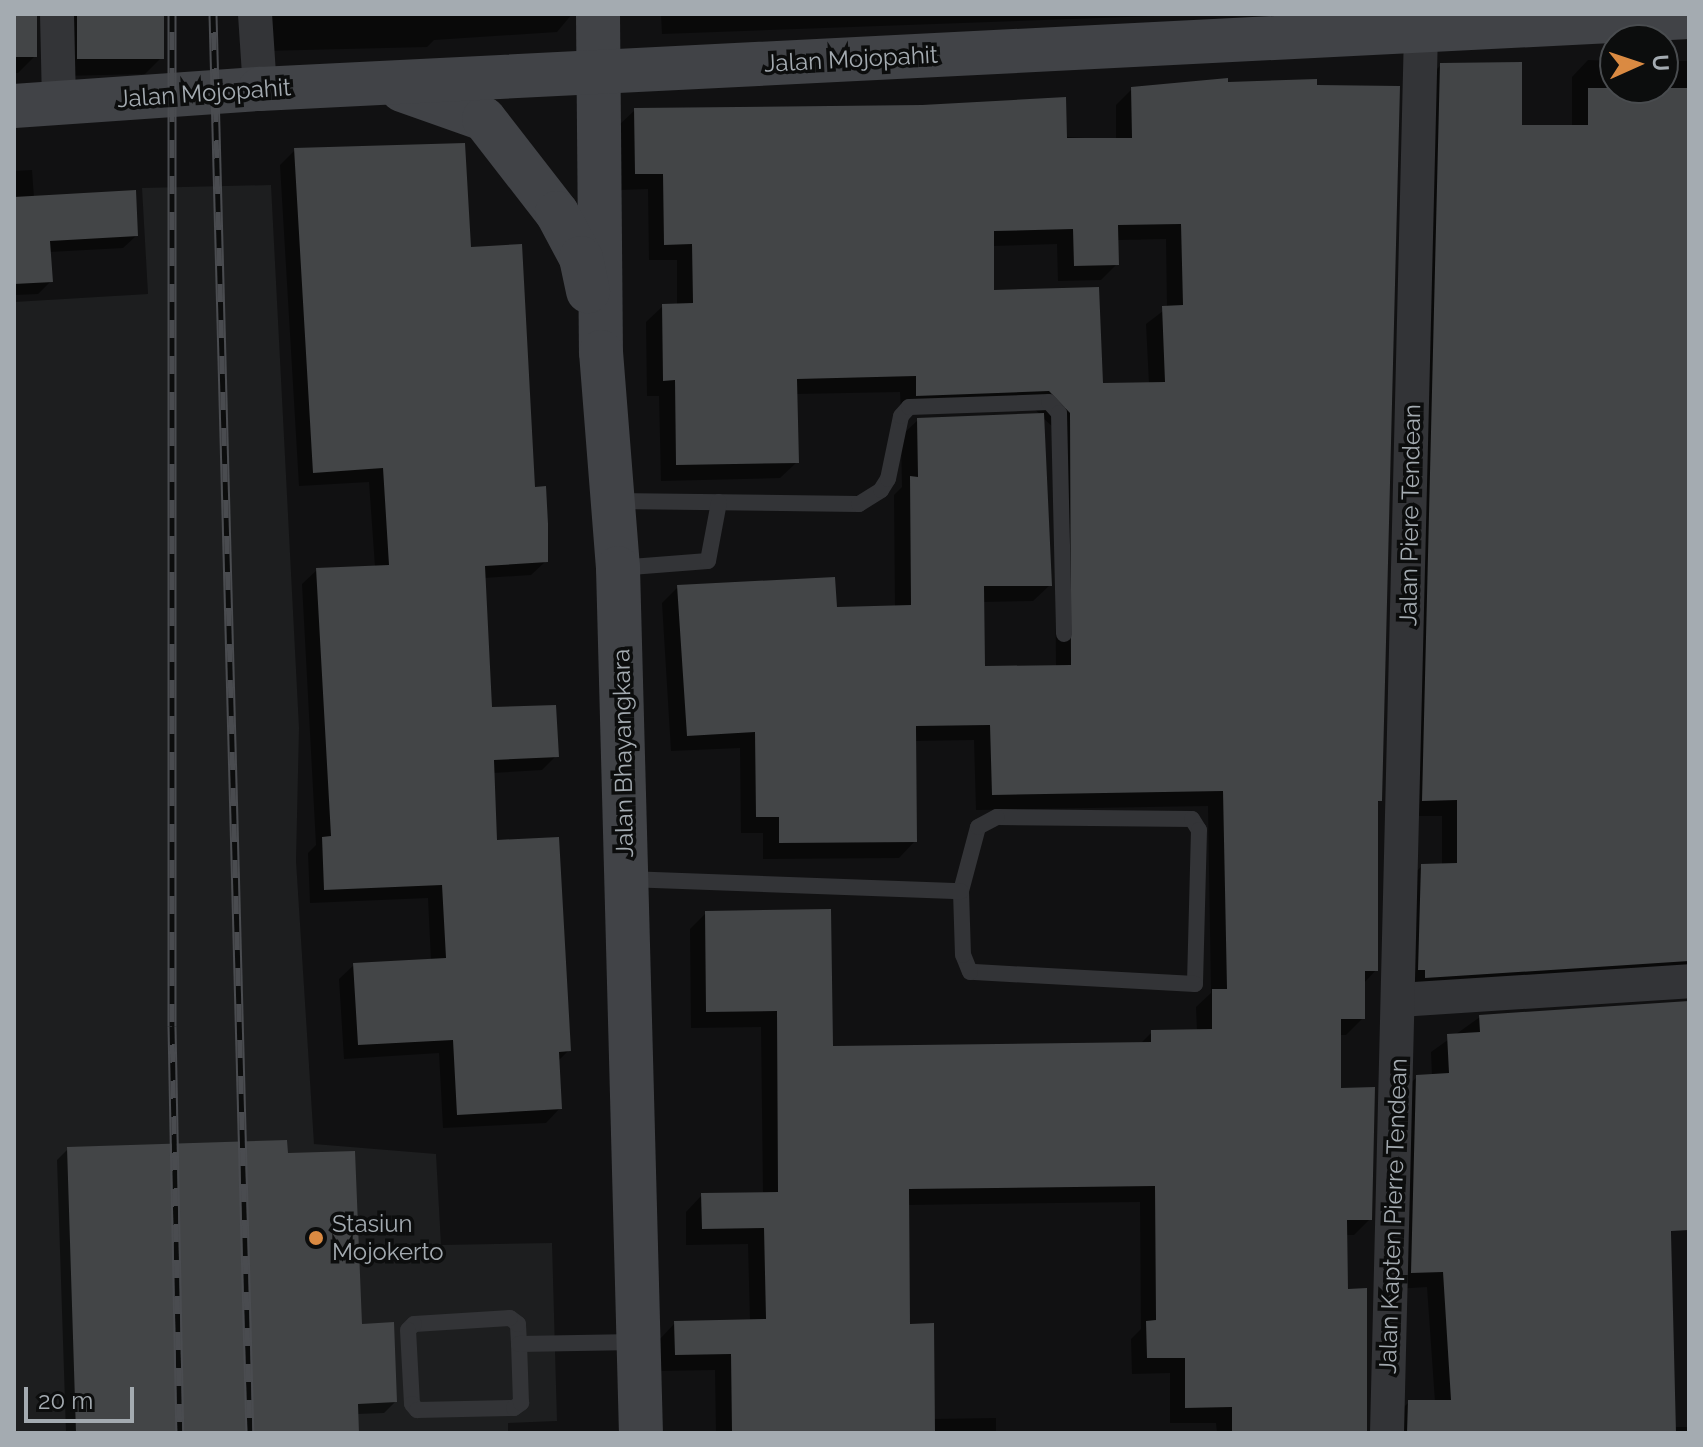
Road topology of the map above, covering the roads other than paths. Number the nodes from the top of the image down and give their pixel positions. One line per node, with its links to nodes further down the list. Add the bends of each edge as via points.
1 (57, 14): 10 (street)
2 (255, 14): 9 (street)
3 (598, 14): 7 (main road, Jalan Bhayangkara)
4 (1670, 17): 6 (main road, Jalan Mojopahit)
5 (1276, 26): 6 (main road, Jalan Mojopahit); 7 (main road, Jalan Mojopahit)
6 (1421, 31): 20 (street, Jalan Piere Tendean)
7 (596, 74): 8 (main road, Jalan Mojopahit); 12 (main road, Jalan Bhayangkara)
8 (379, 82): 9 (main road, Jalan Mojopahit); 12 (main road, via 484,119 522,162 581,258)
9 (260, 89): 10 (main road, Jalan Mojopahit)
10 (59, 103): 11 (main road, Jalan Mojopahit)
11 (14, 106)
12 (601, 352): 13 (main road, Jalan Bhayangkara)
13 (614, 501): 14 (lane); 15 (main road, Jalan Bhayangkara)
14 (719, 502): 15 (lane, via 708,561); 16 (lane, via 859,504 888,479 901,416 909,407 1049,402 1059,413)
15 (618, 568): 17 (main road, Jalan Bhayangkara)
16 (1064, 634)
17 (626, 879): 18 (lane); 21 (main road, Jalan Bhayangkara)
18 (961, 891): 18 (lane, via 978,827 991,818 1192,819 1199,830 1198,978 1188,988 977,974 965,966)
19 (1689, 981): 20 (street)
20 (1399, 1000): 24 (street, Jalan Kapten Pierre Tendean)
21 (638, 1342): 22 (lane); 23 (main road, Jalan Bhayangkara)
22 (519, 1344): 22 (lane, via 521,1403 514,1408 417,1410 412,1404 408,1330 414,1324 510,1318 518,1324)
23 (641, 1433)
24 (1387, 1433)

